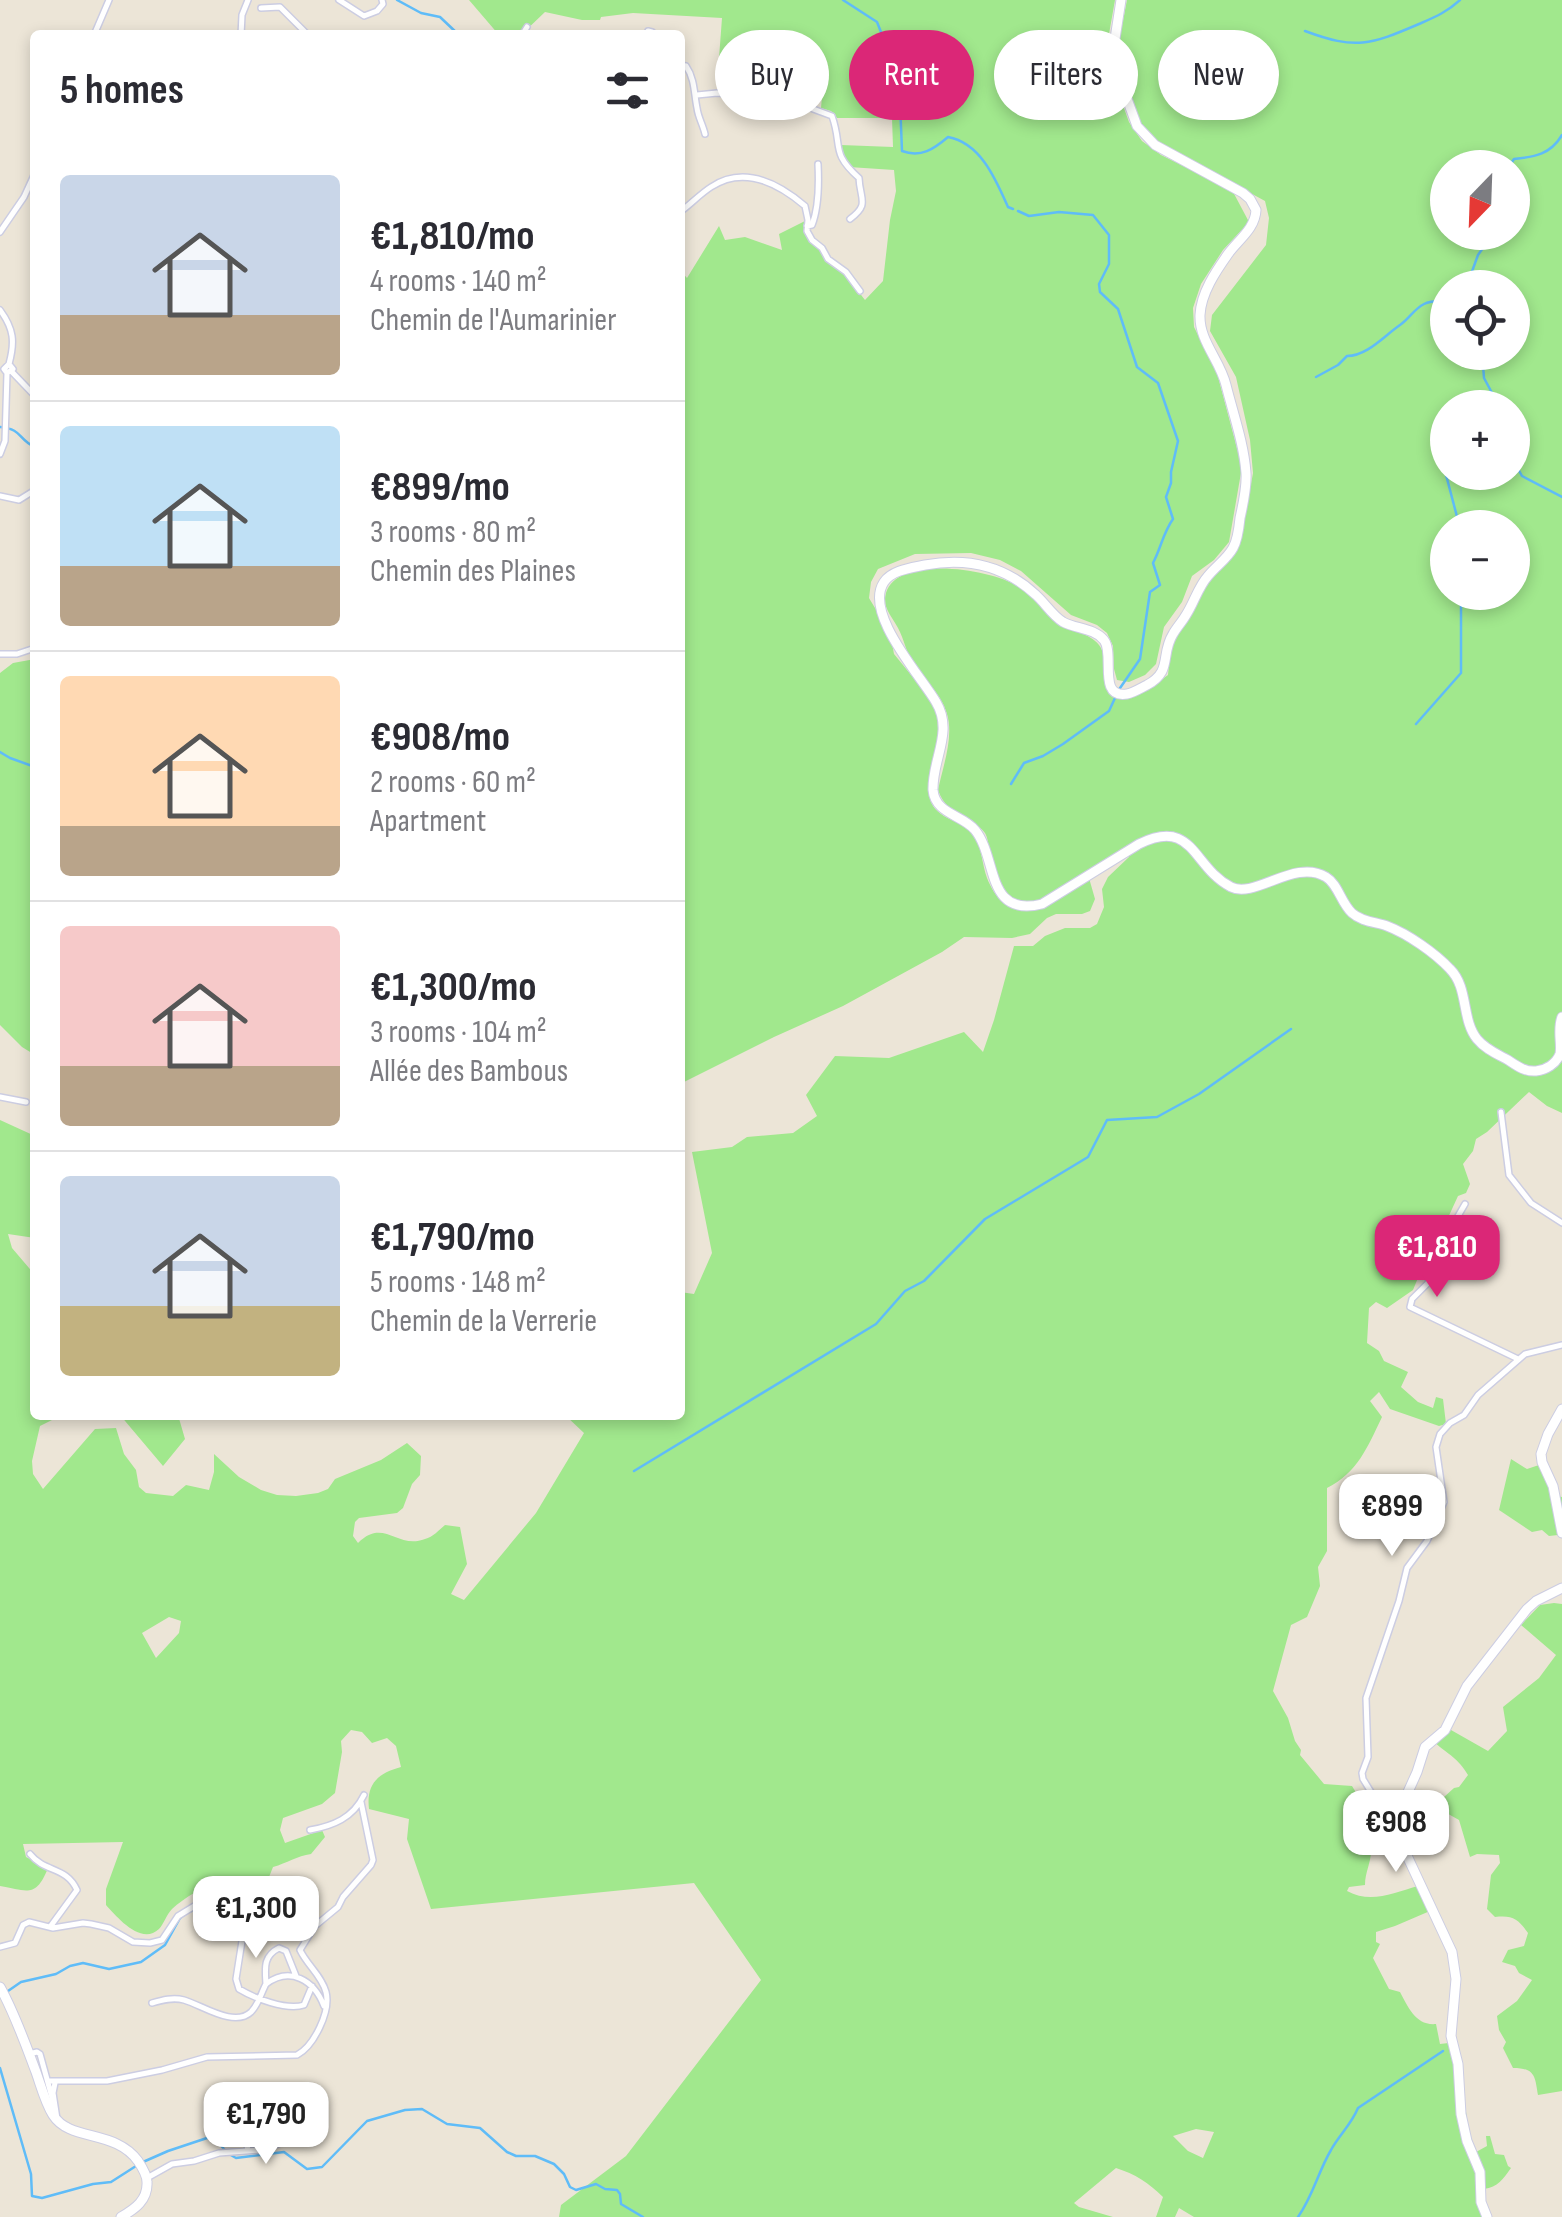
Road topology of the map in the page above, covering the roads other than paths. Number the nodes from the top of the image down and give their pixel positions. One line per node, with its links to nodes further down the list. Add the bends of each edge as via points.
1 (109, 0): 8 (street)
2 (248, 0): 9 (street)
3 (339, 0): 4 (street, via 364,16)
4 (382, 0)
5 (1121, 0): 32 (street, via 1112,58 1136,126 1155,145 1243,193 1256,210 1254,224 1206,292 1200,319 1224,377 1246,474 1244,502 1232,549 1173,634 1164,670 1125,695 1110,686 1109,651 1101,637 1061,620 1013,577 956,561 900,571 883,583 879,606 943,720 934,796 975,830 996,885 1020,906 1042,904 1139,844 1162,836 1181,839 1239,890 1292,874 1328,878 1352,913 1397,931 1450,968 1473,1035 1522,1069 1553,1064 1561,1052)
6 (261, 8): 10 (street, via 280,7)
7 (527, 27): 11 (street)
8 (98, 30)
9 (241, 30)
10 (303, 30)
11 (525, 30)
12 (685, 66): 13 (street)
13 (697, 95): 14 (street); 18 (street, via 770,93 832,116 840,158 858,178 863,205)
14 (704, 134)
15 (818, 164): 19 (street, via 816,208)
16 (30, 184): 20 (street)
17 (685, 208): 19 (street, via 722,181 756,177 804,206)
18 (850, 219)
19 (808, 226): 21 (street, via 812,240)
20 (0, 232)
21 (860, 291)
22 (0, 310): 23 (street, via 13,333)
23 (9, 370): 25 (street); 27 (street)
24 (30, 386): 25 (street)
25 (28, 388): 26 (street)
26 (30, 390)
27 (0, 454)
28 (30, 493): 29 (street, via 19,500)
29 (0, 496)
30 (30, 650): 31 (street)
31 (0, 654)
32 (1562, 1017)
33 (0, 1096): 34 (street)
34 (26, 1102)
35 (1502, 1112): 37 (street, via 1508,1175 1531,1203)
36 (1465, 1204): 39 (street, via 1410,1307)
37 (1562, 1223)
38 (1562, 1345): 39 (street)
39 (1518, 1359): 43 (street, via 1440,1434 1444,1502 1407,1568 1366,1698 1363,1779)
40 (1562, 1409): 41 (street, via 1542,1454)
41 (1562, 1533)
42 (1562, 1588): 43 (street, via 1527,1609 1467,1686 1445,1730 1425,1747)
43 (1398, 1828): 66 (street, via 1456,1967 1451,2036 1460,2114)
44 (310, 1830): 56 (street, via 348,1817 363,1799 371,1865 300,1950 326,1989)
45 (30, 1854): 48 (street, via 68,1876 77,1890)
46 (271, 1921): 48 (street, via 261,1922 216,1892 150,1943 90,1924)
47 (254, 1923): 54 (street, via 242,1941 236,1980 239,1989)
48 (50, 1927): 49 (street, via 26,1923 16,1943)
49 (0, 1947)
50 (296, 1976): 51 (street); 51 (street, via 279,1948 264,1962); 52 (street)
51 (266, 1984): 54 (street)
52 (312, 1986): 54 (street, via 299,2008); 56 (street)
53 (0, 1987): 57 (street)
54 (260, 1999): 55 (street, via 238,2018 186,2000)
55 (152, 2003)
56 (325, 2009): 58 (street, via 314,2042 297,2054 207,2057 122,2079)
57 (29, 2054): 58 (street, via 40,2054); 59 (street)
58 (52, 2082): 59 (street); 61 (street)
59 (48, 2105): 61 (street)
60 (242, 2115): 63 (street)
61 (58, 2121): 64 (street, via 125,2148)
62 (323, 2125): 63 (street)
63 (248, 2151): 64 (street, via 172,2164)
64 (147, 2178): 65 (street, via 142,2201)
65 (121, 2217)
66 (1487, 2217)

